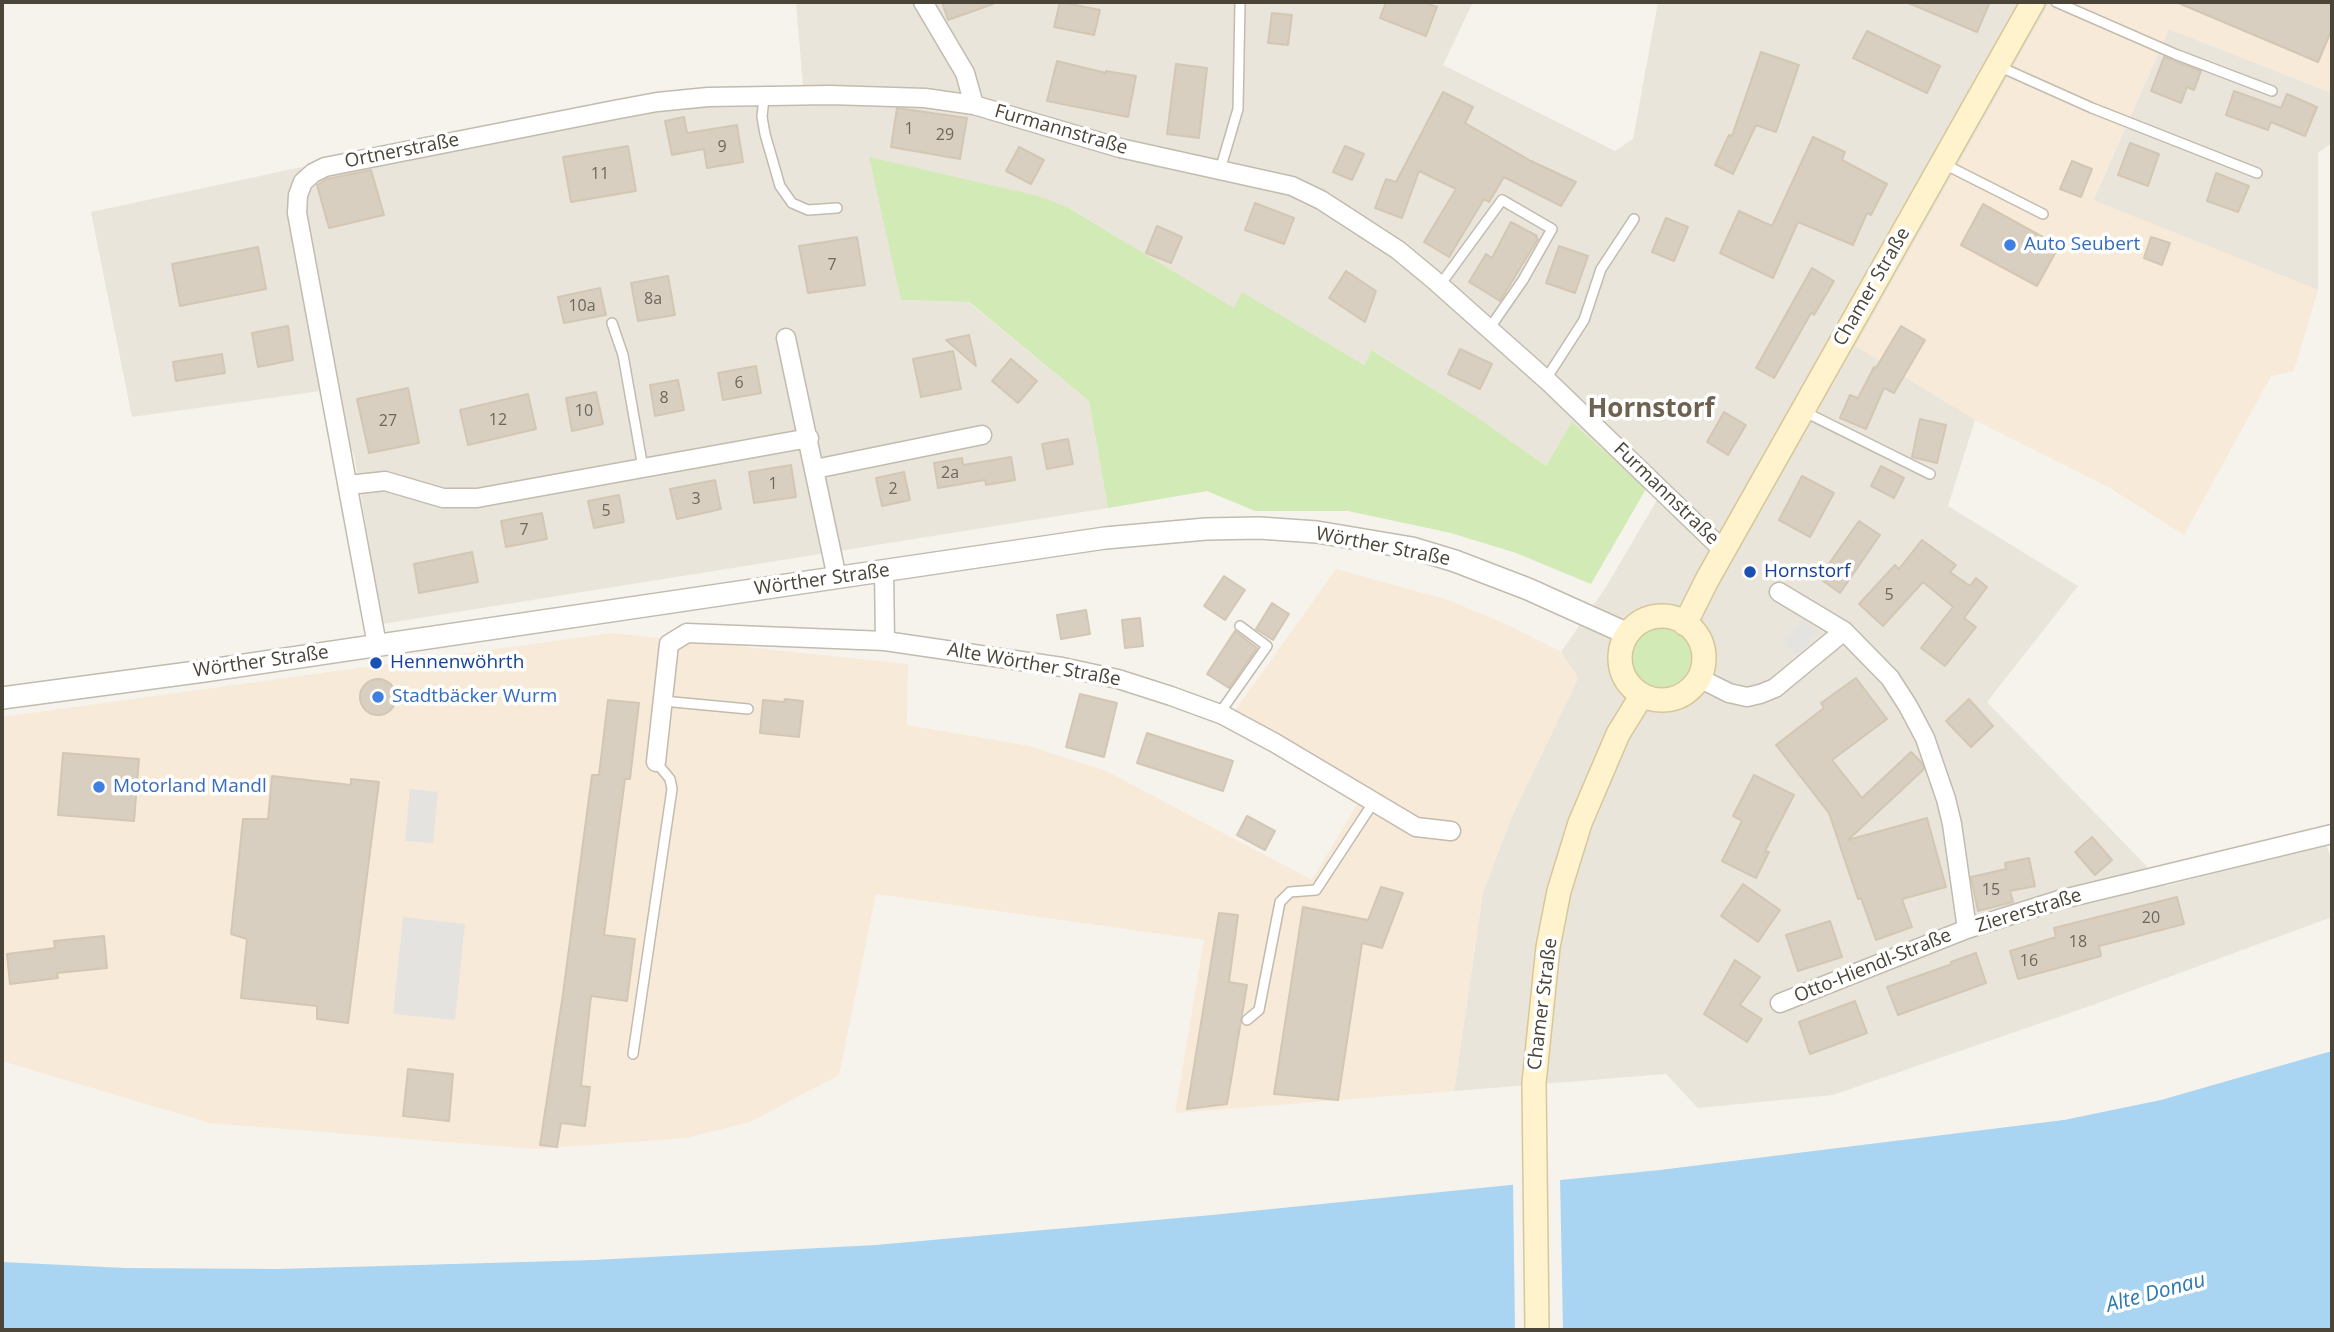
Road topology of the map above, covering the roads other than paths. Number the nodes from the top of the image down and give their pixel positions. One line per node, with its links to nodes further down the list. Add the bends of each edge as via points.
1 (923, 2): 8 (street, Furmannstraße, via 965,73)
2 (1240, 2): 10 (lane, via 1238,109)
3 (2033, 2): 5 (main road, Chamer Straße)
4 (2056, 2): 6 (lane)
5 (1998, 66): 9 (main road, Chamer Straße); 11 (lane)
6 (2272, 91)
7 (764, 97): 8 (street, Ortnerstraße, via 925,98); 12 (lane, via 764,125 780,186 792,204 808,210); 26 (street, Ortnerstraße, via 657,102 325,167 303,182 297,213)
8 (974, 105): 10 (street, Furmannstraße, via 1121,148)
9 (1943, 164): 13 (lane); 20 (main road, Chamer Straße)
10 (1220, 170): 15 (street, Furmannstraße, via 1292,186 1321,200 1398,250)
11 (2257, 173)
12 (836, 208)
13 (2043, 214)
14 (1634, 219): 19 (lane, via 1601,269 1584,320)
15 (1440, 285): 17 (street, Furmannstraße); 17 (lane, via 1502,200 1552,229)
16 (612, 323): 23 (lane, via 623,355)
17 (1489, 329): 19 (street, Furmannstraße)
18 (786, 338): 22 (street)
19 (1546, 379): 27 (street, Furmannstraße)
20 (1802, 411): 25 (lane); 27 (main road, Chamer Straße)
21 (982, 435): 24 (street)
22 (809, 438): 23 (street); 24 (street)
23 (643, 468): 26 (street, via 458,500 385,481)
24 (815, 469): 29 (street)
25 (1930, 474)
26 (349, 485): 36 (street, Ortnerstraße)
27 (1724, 551): 31 (main road, Chamer Straße)
28 (884, 571): 29 (street, Wörther Straße); 34 (street, Wörther Straße, via 1155,532 1259,528 1317,532 1412,548 1455,561); 35 (street)
29 (837, 578): 36 (street, Wörther Straße)
30 (1779, 592): 33 (street, Ziererstraße)
31 (1689, 617): 34 (main road, via 1648,619); 37 (main road, via 1701,642)
32 (1240, 626): 42 (lane, via 1267,646)
33 (1844, 631): 37 (street, via 1775,688 1760,694 1729,693); 47 (street, Ziererstraße, via 1890,678 1925,738 1952,824)
34 (1628, 634): 38 (main road, via 1621,654 1623,674)
35 (885, 641): 40 (street, Alte Wörther Straße, via 687,633 669,644); 42 (street, Alte Wörther Straße, via 1118,679)
36 (377, 645): 39 (street, Wörther Straße)
37 (1699, 678): 38 (main road, via 1681,696 1668,700)
38 (1642, 695): 51 (main road, Chamer Straße, via 1618,734 1580,823 1548,947 1534,1083)
39 (2, 698)
40 (663, 701): 41 (lane); 43 (street, Alte Wörther Straße)
41 (748, 709)
42 (1219, 714): 44 (street, Alte Wörther Straße)
43 (656, 762): 50 (lane, via 672,789)
44 (1373, 803): 45 (street, Alte Wörther Straße, via 1416,827); 49 (lane, via 1316,890 1290,892 1280,902 1259,1010)
45 (1451, 831)
46 (2332, 834): 47 (street, Ziererstraße, via 2059,900)
47 (1967, 929): 48 (street, Otto-Hiendl-Straße)
48 (1780, 1003)
49 (1247, 1020)
50 (633, 1054)
51 (1537, 1330)

